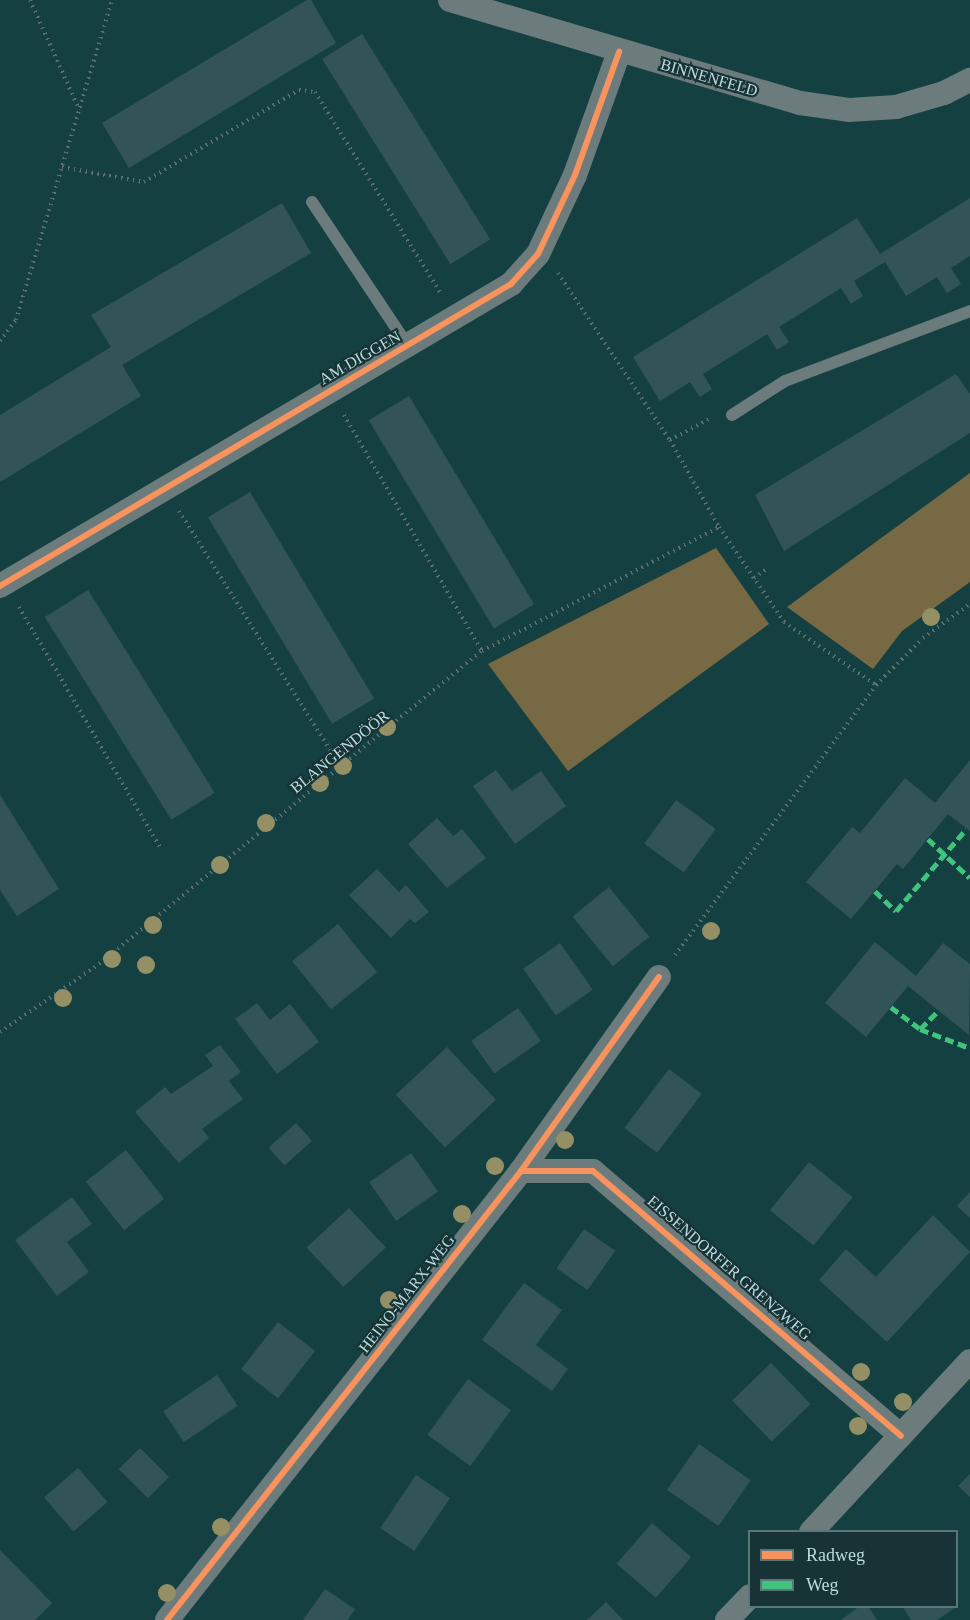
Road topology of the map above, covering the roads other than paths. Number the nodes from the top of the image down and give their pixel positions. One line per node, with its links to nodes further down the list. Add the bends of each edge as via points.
1 (450, 0): 2 (street, BINNENFELD)
2 (619, 52): 3 (street, BINNENFELD, via 800,103 849,110 896,107 944,93); 6 (street, AM DIGGEN, via 575,175 538,254 511,284)
3 (970, 80)
4 (312, 202): 6 (lane)
5 (970, 311): 7 (lane, via 785,381)
6 (408, 346): 8 (street, AM DIGGEN)
7 (732, 415)
8 (2, 584)
9 (659, 976): 10 (street, HEINO-MARX-WEG)
10 (520, 1171): 12 (street, EISSENDORFER GRENZWEG, via 593,1171); 15 (street, HEINO-MARX-WEG)
11 (970, 1360): 12 (street)
12 (901, 1436): 13 (street)
13 (812, 1530)
14 (748, 1598): 16 (street)
15 (167, 1620)
16 (727, 1620)

